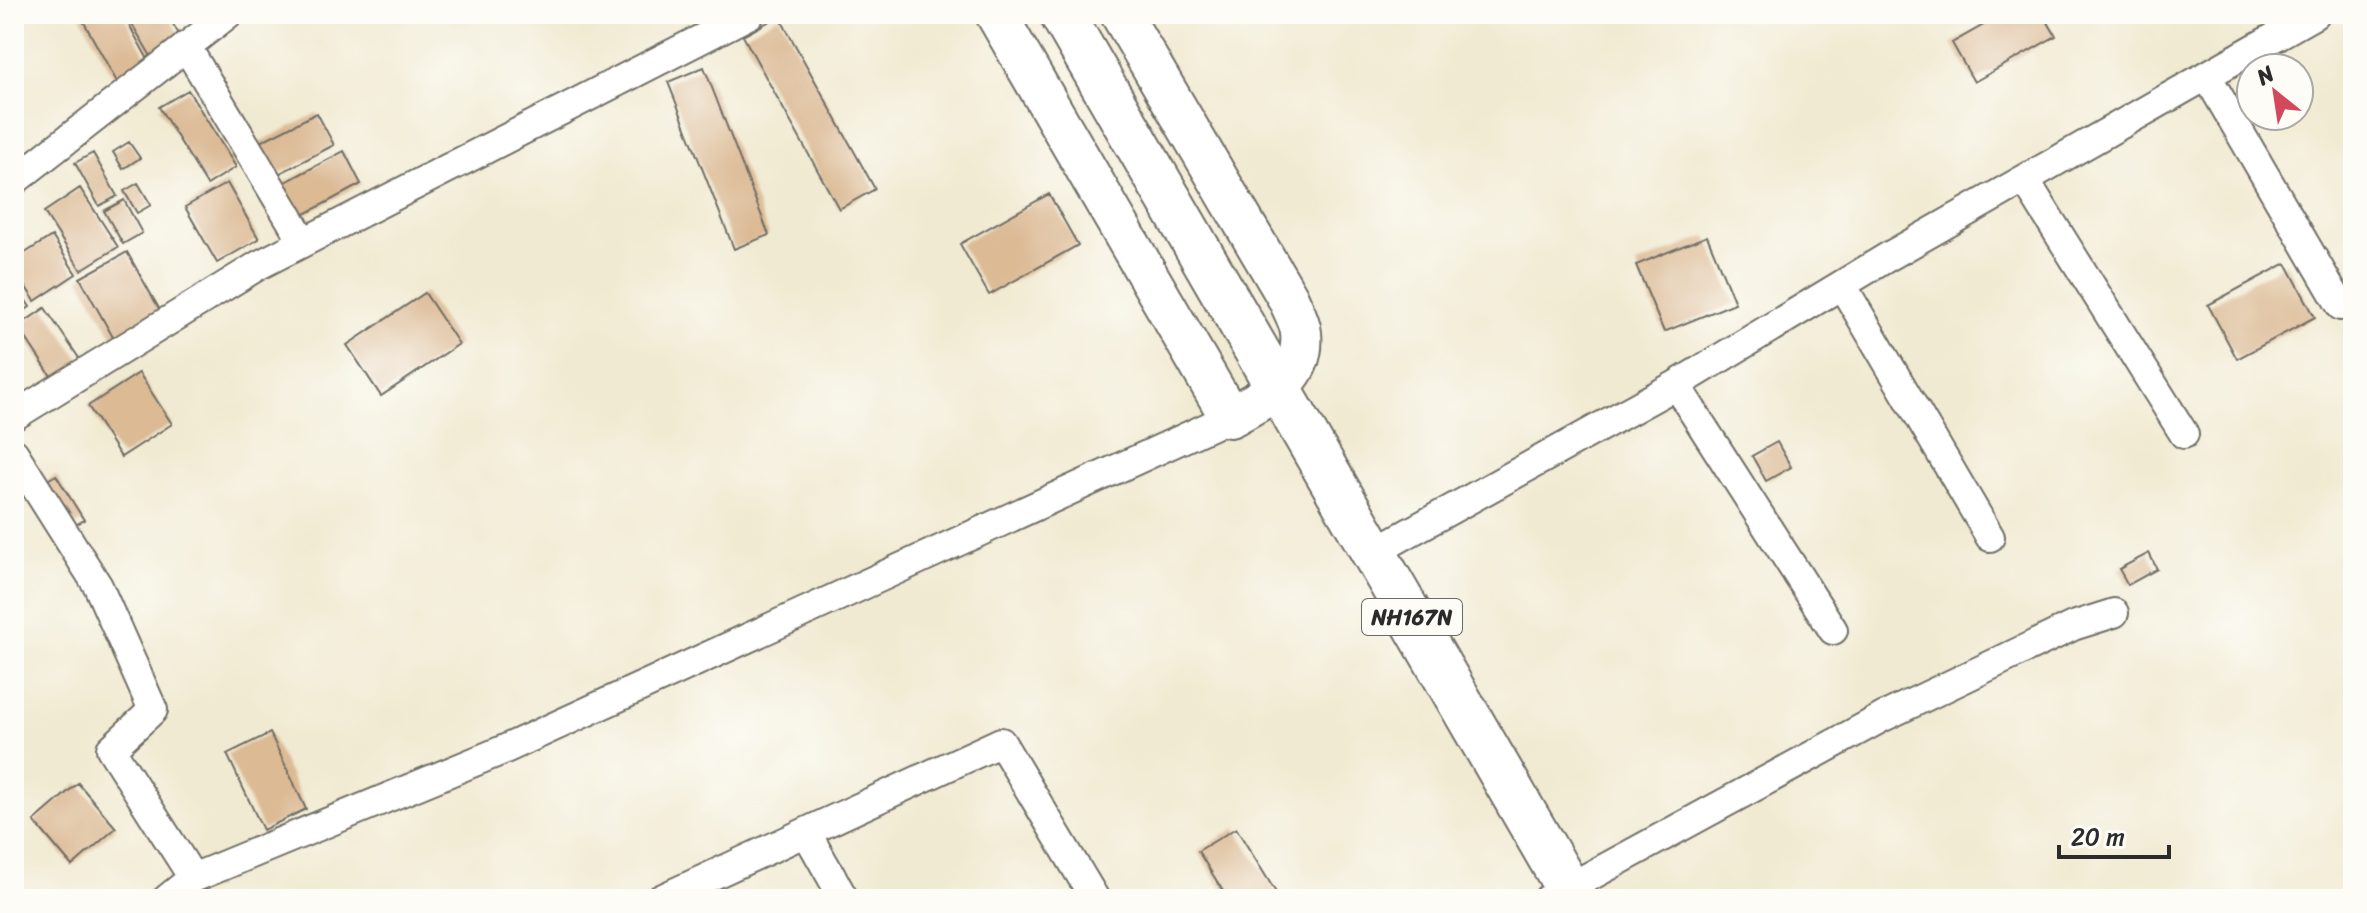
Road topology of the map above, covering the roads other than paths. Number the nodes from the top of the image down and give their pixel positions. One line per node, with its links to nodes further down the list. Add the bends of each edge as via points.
1 (228, 14): 7 (street)
2 (750, 14): 11 (street)
3 (996, 14): 17 (main road)
4 (1062, 14): 15 (highway, NH167N)
5 (1121, 14): 15 (main road, via 1288,298 1301,331 1300,360)
6 (2315, 14): 8 (street)
7 (186, 46): 10 (street); 11 (street)
8 (2207, 76): 9 (street); 13 (street)
9 (2025, 180): 12 (street); 18 (street)
10 (14, 181)
11 (303, 241): 16 (street)
12 (1842, 285): 14 (street); 20 (street)
13 (2341, 306)
14 (1676, 385): 21 (street); 23 (street)
15 (1280, 388): 17 (main road); 21 (highway, NH167N)
16 (14, 416)
17 (1230, 417): 25 (street, via 503,750)
18 (2184, 434)
19 (14, 453): 25 (street, via 98,586 153,710 111,749)
20 (1990, 537)
21 (1374, 552): 26 (highway, NH167N)
22 (2114, 613): 26 (street, via 2073,626 1883,717)
23 (1833, 630)
24 (806, 832): 28 (street); 29 (street); 30 (street, via 1001,742)
25 (193, 878): 27 (street)
26 (1563, 896)
27 (167, 899)
28 (661, 899)
29 (844, 899)
30 (1095, 899)

